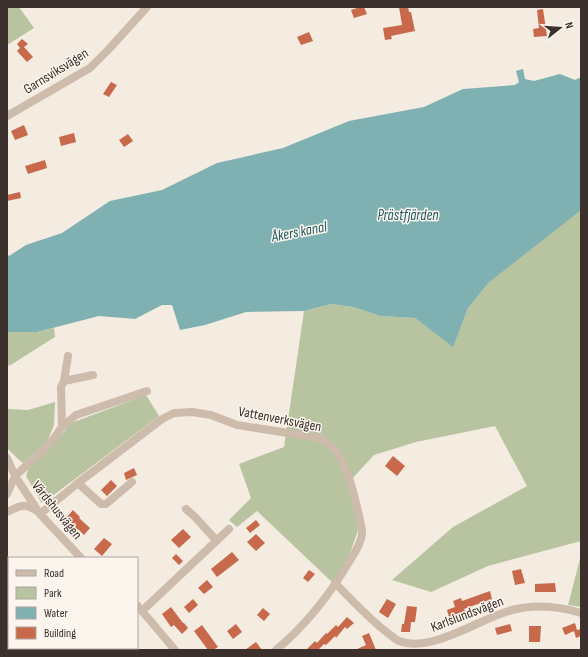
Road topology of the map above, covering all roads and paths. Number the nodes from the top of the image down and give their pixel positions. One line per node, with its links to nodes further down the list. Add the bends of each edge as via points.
1 (147, 7): 2 (street, Garnsviksvägen, via 90,68)
2 (7, 116)
3 (68, 356): 5 (street)
4 (93, 375): 5 (street)
5 (64, 381): 7 (street, via 61,387)
6 (147, 391): 7 (street, via 76,415)
7 (62, 427): 9 (street, via 49,445)
8 (7, 458): 9 (street, Värdshusvägen)
9 (15, 476): 12 (street, Värdshusvägen); 15 (street, Värdshusvägen)
10 (132, 482): 11 (street, via 106,504 101,504)
11 (78, 483): 15 (street, Vattenverksvägen); 19 (street, Vattenverksvägen, via 162,419 174,413 210,415 236,425 320,438 332,445 341,456 352,488 362,534 357,549)
12 (7, 494)
13 (186, 509): 17 (street)
14 (7, 512): 15 (street, via 21,505 30,506)
15 (40, 514): 18 (street, Värdshusvägen)
16 (229, 529): 17 (street)
17 (216, 540): 20 (street)
18 (80, 557)
19 (336, 584): 21 (street, Karlslundsvägen, via 377,625 393,637 399,641 417,644 436,641 510,610 530,606 556,607); 25 (street, Vattenverksvägen, via 294,635)
20 (140, 608): 24 (street)
21 (581, 612)
22 (7, 645): 23 (street)
23 (8, 650)
24 (175, 650)
25 (276, 650)

